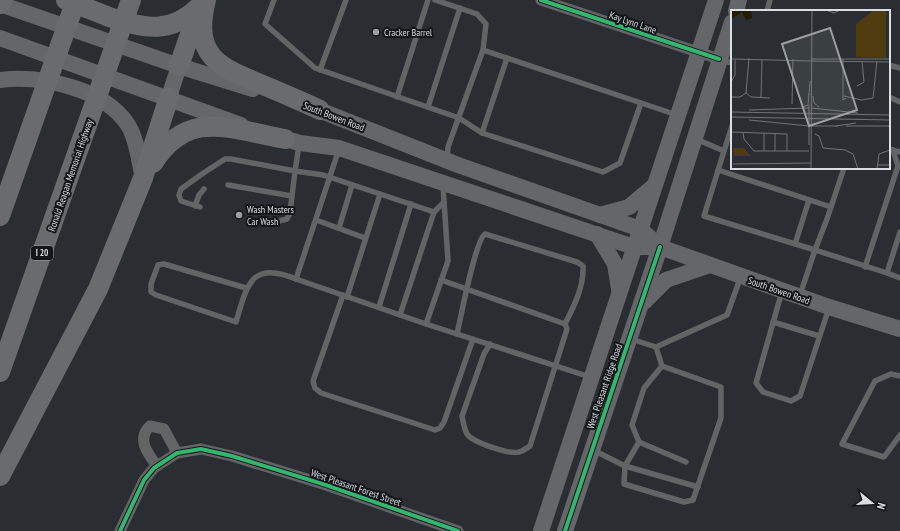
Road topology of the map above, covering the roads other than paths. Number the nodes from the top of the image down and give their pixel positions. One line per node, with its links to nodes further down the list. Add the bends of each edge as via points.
1 (66, 0): 12 (highway, via 129,24 152,28 179,22 191,15)
2 (76, 0): 64 (highway)
3 (131, 0): 105 (highway, Ronald Reagan Memorial Highway / I 20)
4 (274, 0): 26 (lane, via 264,24)
5 (346, 0): 26 (lane)
6 (428, 0): 29 (lane)
7 (435, 0): 14 (lane)
8 (541, 0): 20 (street, Kay Lynn Lane)
9 (716, 0): 20 (main road, West Pleasant Ridge Road)
10 (739, 0): 15 (main road)
11 (770, 0): 16 (lane)
12 (203, 2): 24 (highway); 34 (highway, via 201,25 205,45 213,59 228,71)
13 (1, 4): 24 (main road, South Bowen Road)
14 (460, 8): 19 (lane, via 477,14 486,24); 33 (lane)
15 (736, 10)
16 (767, 10)
17 (731, 28): 22 (main road, West Pleasant Ridge Road)
18 (0, 38): 28 (main road, South Bowen Road)
19 (483, 50): 21 (lane); 36 (lane)
20 (698, 53): 22 (street, Kay Lynn Lane); 35 (main road, West Pleasant Ridge Road)
21 (507, 58): 32 (lane); 38 (lane)
22 (726, 61): 39 (main road, West Pleasant Ridge Road)
23 (890, 65): 25 (lane)
24 (178, 66): 28 (main road); 34 (main road, South Bowen Road)
25 (900, 68)
26 (320, 70): 29 (lane)
27 (0, 80): 49 (main road, via 29,78 63,85 86,92 113,109 128,126)
28 (169, 97): 40 (main road, South Bowen Road); 49 (highway)
29 (397, 97): 33 (lane)
30 (890, 98): 31 (lane)
31 (900, 102)
32 (641, 103): 35 (lane); 38 (lane, via 620,163 603,172)
33 (428, 107): 36 (lane)
34 (320, 110): 45 (main road, South Bowen Road)
35 (677, 115): 54 (main road, West Pleasant Ridge Road)
36 (458, 118): 38 (lane); 45 (lane, via 448,147)
37 (731, 129): 43 (lane)
38 (482, 133)
39 (694, 138): 43 (lane); 74 (main road, West Pleasant Ridge Road)
40 (292, 141): 41 (main road, South Bowen Road); 48 (lane); 49 (highway, via 207,125 187,131 169,143)
41 (339, 148): 50 (lane); 51 (main road, South Bowen Road)
42 (891, 149): 44 (lane); 77 (lane, via 898,166)
43 (724, 151): 47 (lane)
44 (900, 152)
45 (447, 161): 51 (main road); 63 (main road, South Bowen Road)
46 (844, 169): 61 (lane)
47 (718, 170): 58 (lane); 72 (lane, via 704,216)
48 (295, 171): 50 (lane); 55 (lane, via 225,159 181,189 181,201 197,207 199,195); 57 (lane)
49 (144, 178): 115 (highway, via 98,289)
50 (330, 178): 53 (lane); 66 (lane)
51 (443, 183): 59 (lane); 70 (main road, South Bowen Road)
52 (228, 185): 57 (lane)
53 (352, 185): 56 (lane); 67 (lane)
54 (654, 186): 63 (main road, via 629,207); 68 (main road, West Pleasant Ridge Road)
55 (204, 189)
56 (380, 194): 60 (lane); 71 (lane)
57 (292, 196): 65 (lane, via 289,216 285,220)
58 (809, 200): 61 (lane); 72 (lane)
59 (444, 202): 62 (lane); 82 (lane, via 448,261)
60 (411, 204): 62 (lane); 89 (lane)
61 (831, 207): 75 (lane)
62 (434, 212): 92 (lane)
63 (600, 215): 68 (main road, South Bowen Road)
64 (0, 216)
65 (280, 220)
66 (316, 220): 67 (lane); 81 (lane)
67 (339, 228): 71 (lane)
68 (640, 229): 73 (main road, West Pleasant Ridge Road); 74 (main road, South Bowen Road)
69 (900, 232): 78 (lane)
70 (597, 234): 73 (main road, South Bowen Road); 86 (main road, via 615,264)
71 (365, 238): 87 (lane)
72 (794, 244): 75 (lane)
73 (634, 247): 74 (main road, South Bowen Road); 86 (main road, West Pleasant Ridge Road)
74 (660, 247): 76 (main road, South Bowen Road); 91 (main road, West Pleasant Ridge Road)
75 (815, 250): 77 (lane); 88 (lane)
76 (710, 265): 79 (main road, South Bowen Road); 91 (main road, via 665,281)
77 (865, 267): 78 (lane)
78 (886, 274): 80 (lane)
79 (741, 276): 85 (main road, South Bowen Road); 102 (lane, via 727,315)
80 (900, 278)
81 (296, 279): 83 (lane, via 275,272 264,272); 87 (lane)
82 (441, 280): 84 (lane); 94 (lane)
83 (246, 288): 83 (lane, via 236,322 151,292 151,284 158,265 164,264)
84 (467, 290): 95 (lane); 95 (lane, via 481,236 485,234 577,262 583,266 583,278); 97 (lane)
85 (782, 290): 88 (main road, South Bowen Road); 93 (lane)
86 (620, 294): 107 (main road, West Pleasant Ridge Road)
87 (345, 296): 89 (lane); 100 (lane, via 313,382 321,393 435,430 444,422)
88 (800, 297): 90 (main road, South Bowen Road)
89 (379, 307): 92 (lane)
90 (829, 307): 96 (main road, South Bowen Road); 98 (lane)
91 (639, 308): 99 (main road, West Pleasant Ridge Road)
92 (400, 314): 94 (lane)
93 (773, 322): 98 (lane); 98 (lane, via 756,383 763,392 792,401 800,396)
94 (426, 324): 97 (lane)
95 (565, 324): 103 (lane, via 567,329)
96 (900, 329)
97 (457, 334): 100 (lane)
98 (819, 336)
99 (629, 338): 102 (lane); 110 (main road, West Pleasant Ridge Road)
100 (473, 339): 101 (lane)
101 (490, 344): 103 (lane); 103 (lane, via 462,416 463,426 474,440 511,453 520,452 530,446)
102 (656, 347): 104 (lane)
103 (555, 366): 107 (lane)
104 (662, 366): 109 (lane, via 644,388 632,425); 116 (lane, via 721,387 721,418)
105 (0, 372)
106 (900, 376): 108 (lane, via 891,374 875,381 842,444 884,457)
107 (592, 378): 110 (main road, via 596,394 584,438); 119 (main road, West Pleasant Ridge Road)
108 (900, 435)
109 (639, 442): 112 (lane); 114 (lane)
110 (591, 449): 114 (lane); 120 (main road, West Pleasant Ridge Road)
111 (177, 452): 113 (street); 113 (street, via 164,429 150,426 143,436 144,447); 118 (street, West Pleasant Forest Street, via 201,449 232,456 323,484)
112 (686, 462)
113 (157, 466): 117 (street, via 144,480)
114 (625, 466): 116 (lane); 116 (lane, via 624,484 684,502 693,500)
115 (0, 476)
116 (698, 487)
117 (120, 531)
118 (458, 531)
119 (541, 531)
120 (565, 531)

